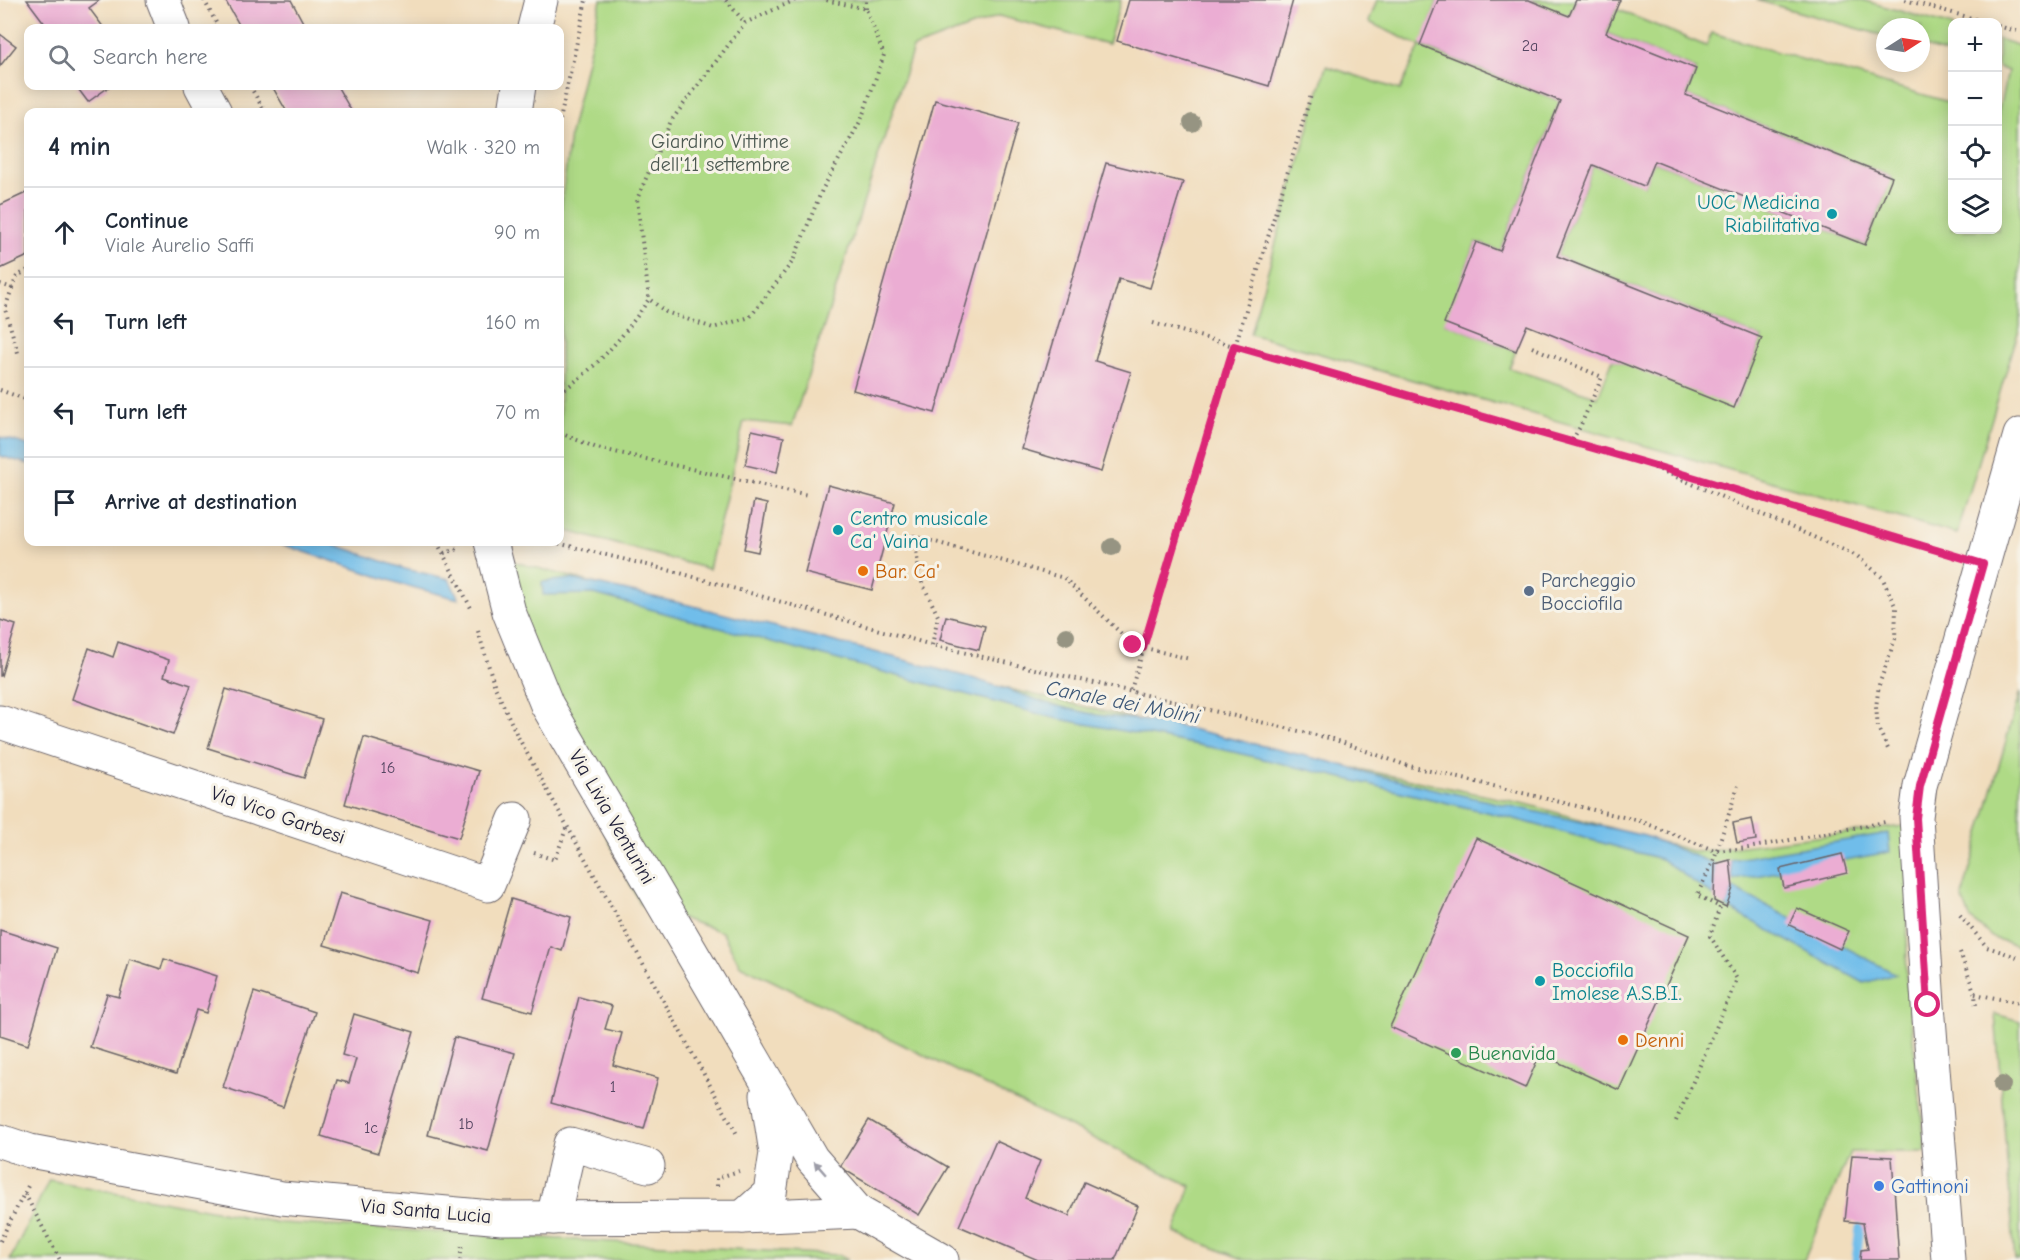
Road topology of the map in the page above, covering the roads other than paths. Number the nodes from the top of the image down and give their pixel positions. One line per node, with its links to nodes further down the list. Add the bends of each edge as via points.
1 (163, 0): 3 (street)
2 (541, 0): 4 (street)
3 (172, 24)
4 (535, 24)
5 (203, 90): 7 (street)
6 (518, 90): 8 (street)
7 (213, 108)
8 (516, 108)
9 (2020, 435): 20 (street, via 1920,786 1916,818)
10 (492, 546): 13 (street, Via Livia Venturini, via 509,612 547,705)
11 (0, 722): 12 (street, Via Vico Garbesi, via 488,885)
12 (510, 831)
13 (765, 1078): 16 (street, Via Livia Venturini, one-way to 13, via 812,1159); 17 (street, Via Livia Venturini, via 776,1153 770,1193)
14 (15, 1146): 18 (street, Via Santa Lucia, via 282,1198 502,1218)
15 (648, 1166): 18 (street, via 570,1144)
16 (858, 1212): 17 (street, Via Santa Lucia); 19 (street, Via Livia Venturini)
17 (731, 1217): 18 (street, Via Santa Lucia)
18 (554, 1218)
19 (938, 1259)
20 (1948, 1260)

